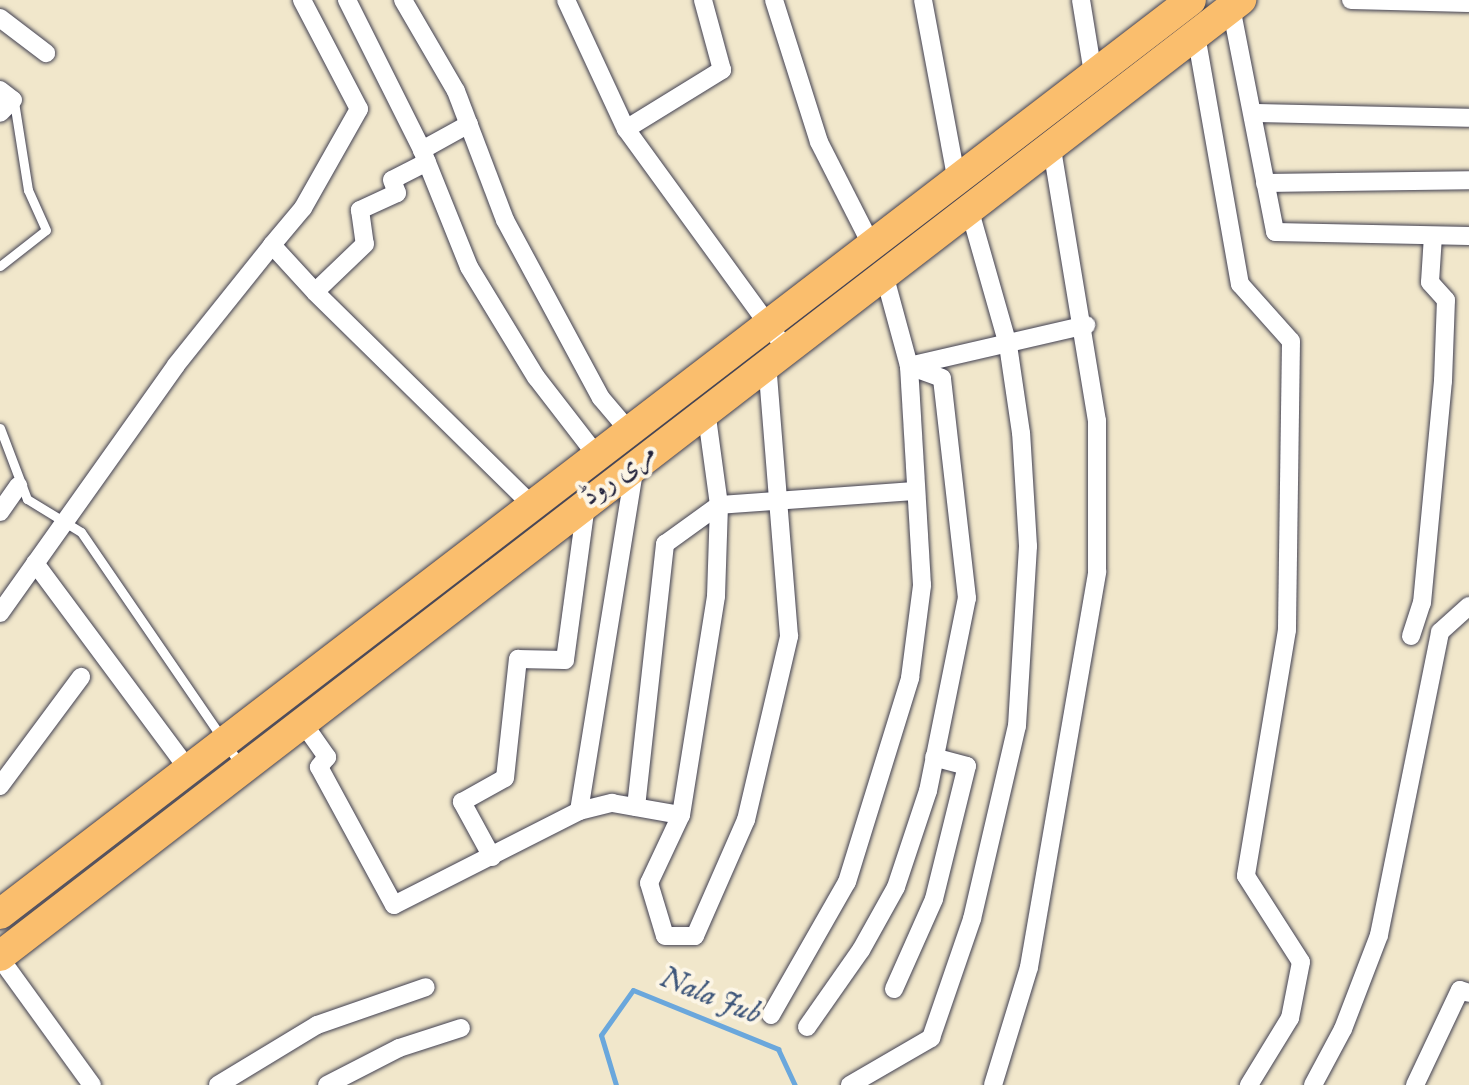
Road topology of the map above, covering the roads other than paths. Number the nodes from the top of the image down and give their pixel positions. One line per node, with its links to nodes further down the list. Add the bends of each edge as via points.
1 (302, 0): 30 (street, via 359,109 303,208)
2 (346, 0): 23 (street)
3 (403, 0): 20 (street)
4 (566, 0): 21 (street)
5 (703, 0): 21 (street, via 722,70)
6 (774, 0): 29 (street, via 820,142)
7 (923, 0): 26 (street)
8 (1081, 0): 16 (street)
9 (1351, 0): 11 (street)
10 (1236, 4): 14 (main road, مری روڈ); 18 (street)
11 (1469, 4)
12 (1176, 5): 16 (main road, مری روڈ)
13 (0, 18): 15 (street)
14 (1196, 35): 22 (main road, مری روڈ); 80 (street, via 1240,284 1291,341 1288,630 1246,876 1300,962 1290,1018)
15 (46, 53)
16 (1093, 73): 26 (main road, مری روڈ)
17 (4, 101): 31 (lane, via 46,230)
18 (1255, 113): 19 (street); 25 (street)
19 (1469, 118)
20 (469, 124): 23 (street); 41 (street, via 506,220 601,398)
21 (626, 129): 34 (street)
22 (1050, 142): 26 (main road, مری روڈ); 35 (street)
23 (424, 156): 33 (street, via 392,180 397,193 360,210 365,244); 42 (street, via 469,267 536,377)
24 (1469, 180): 25 (street)
25 (1265, 183): 27 (street, via 1275,232)
26 (962, 190): 29 (main road, مری روڈ); 32 (main road, مری روڈ); 36 (street)
27 (1433, 236): 28 (street); 55 (street, via 1430,282 1446,300 1444,381 1422,603)
28 (1469, 236)
29 (871, 244): 34 (main road, مری روڈ)
30 (272, 245): 33 (street); 51 (street)
31 (0, 266)
32 (884, 274): 37 (main road, مری روڈ); 38 (street)
33 (315, 292): 49 (street)
34 (766, 324): 37 (street); 41 (main road, مری روڈ)
35 (1086, 325): 36 (street); 79 (street, via 1097,421 1097,572 1036,933)
36 (1008, 345): 38 (street); 78 (street, via 1022,432 1028,546 1016,726 972,919 931,1038)
37 (777, 356): 39 (main road, مری روڈ); 46 (street)
38 (909, 366): 45 (street); 59 (street, via 942,378 966,598)
39 (706, 410): 43 (main road, مری روڈ); 48 (street)
40 (0, 428): 44 (lane, via 15,459)
41 (629, 431): 42 (main road, مری روڈ)
42 (597, 456): 49 (main road, مری روڈ)
43 (635, 462): 47 (main road, مری روڈ); 64 (street)
44 (18, 486): 50 (street); 51 (lane)
45 (916, 491): 46 (street); 72 (street, via 922,586 910,678 888,763 846,882)
46 (781, 498): 48 (street); 65 (street, via 789,636 746,820 695,936 665,936 649,883)
47 (587, 499): 57 (main road, مری روڈ); 66 (street, via 565,660 518,659 506,778 462,802)
48 (719, 505): 63 (street, via 665,544); 65 (street, via 716,596)
49 (534, 507): 58 (main road, مری روڈ)
50 (0, 512)
51 (65, 520): 52 (street); 58 (lane, via 90,544)
52 (34, 563): 54 (street); 60 (street)
53 (1469, 606): 81 (street, via 1440,632 1424,684 1378,935 1343,1029)
54 (0, 612)
55 (1412, 636)
56 (81, 678): 62 (street)
57 (302, 724): 61 (main road, مری روڈ); 66 (street, via 327,757 319,768 394,904)
58 (224, 741): 60 (main road, مری روڈ); 61 (lane)
59 (934, 757): 70 (street, via 966,766 934,899); 73 (street, via 896,887)
60 (188, 768): 67 (main road, مری روڈ)
61 (243, 769): 68 (main road, مری روڈ)
62 (0, 786)
63 (636, 807): 64 (street, via 612,803); 65 (street)
64 (579, 811): 66 (street)
65 (681, 815)
66 (492, 857)
67 (0, 914)
68 (0, 957): 75 (street)
69 (426, 987): 76 (street, via 317,1025)
70 (894, 989)
71 (1469, 993): 82 (street, via 1460,990)
72 (771, 1015)
73 (807, 1026)
74 (461, 1028): 77 (street, via 399,1048)
75 (92, 1085)
76 (218, 1085)
77 (327, 1085)
78 (850, 1085)
79 (993, 1085)
80 (1249, 1085)
81 (1313, 1085)
82 (1415, 1085)

